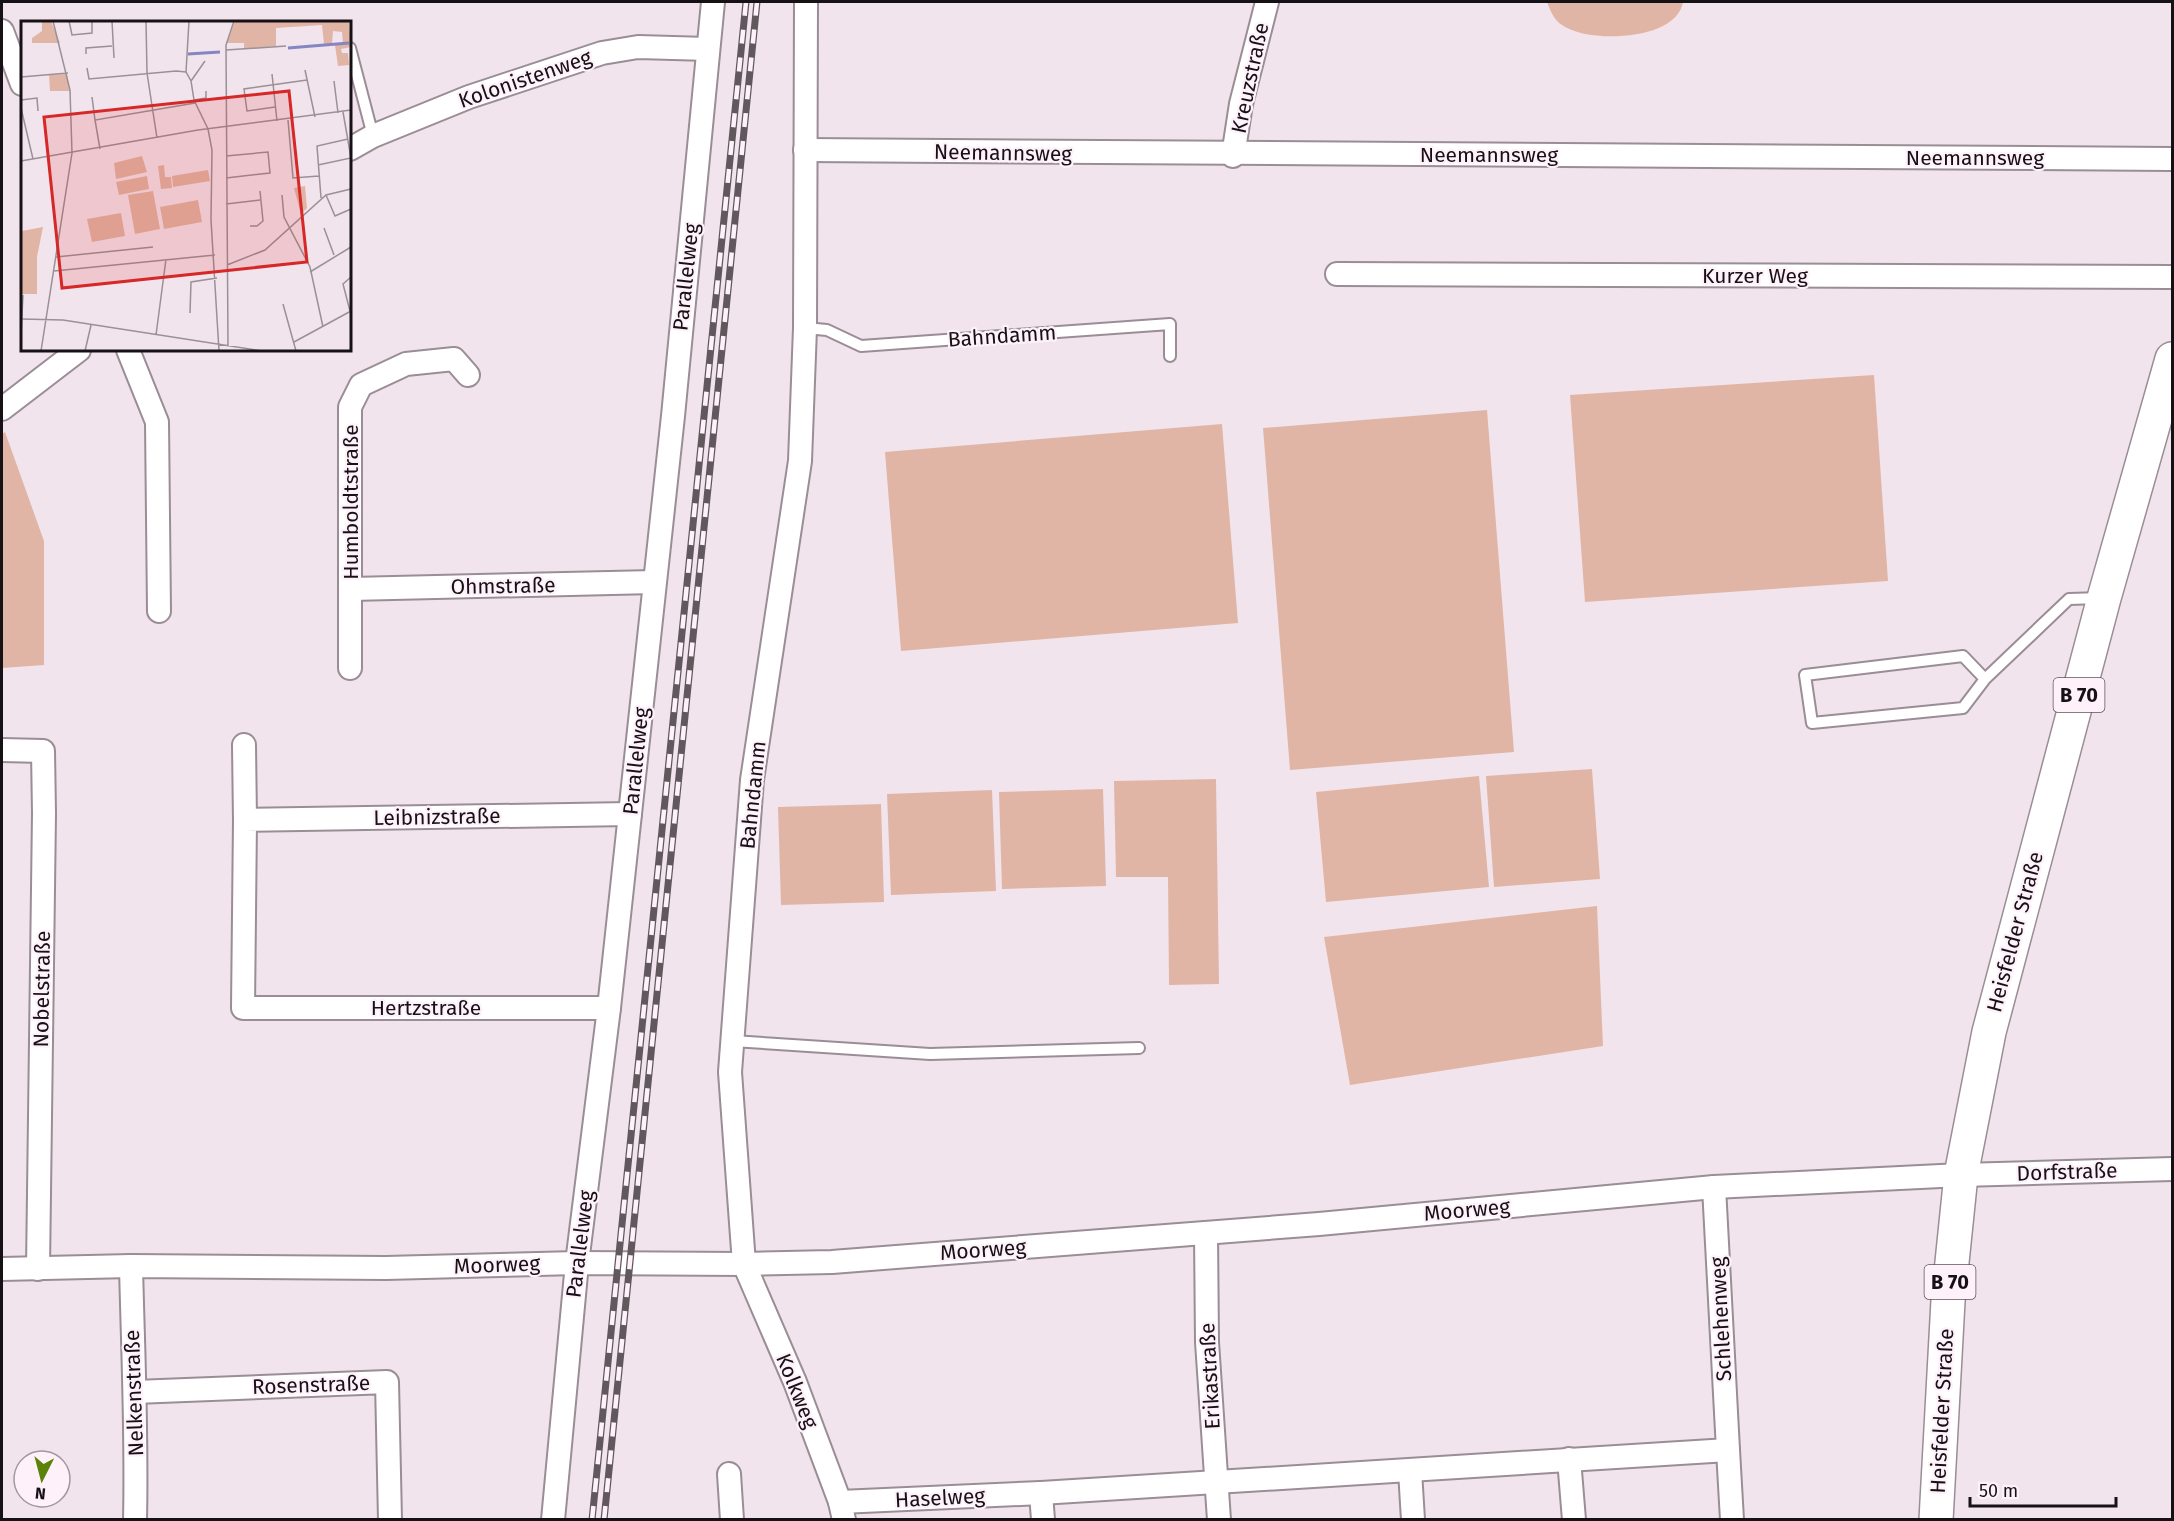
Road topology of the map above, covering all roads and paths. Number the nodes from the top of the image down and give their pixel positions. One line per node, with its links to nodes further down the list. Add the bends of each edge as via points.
1 (713, 2): 5 (street, Parallelweg)
2 (806, 2): 10 (street, Bahndamm)
3 (1267, 2): 11 (street, Kreuzstraße, via 1241,104)
4 (2, 31): 7 (street)
5 (708, 50): 8 (street, Kolonistenweg, via 638,47 602,53 469,97); 22 (street, Parallelweg)
6 (351, 52): 8 (lane)
7 (21, 81)
8 (373, 136): 9 (street, Kolonistenweg)
9 (351, 148)
10 (805, 150): 11 (street, Neemannsweg); 15 (street, Bahndamm)
11 (1233, 156): 12 (street, Neemannsweg)
12 (2172, 159)
13 (1337, 274): 14 (street, Kurzer Weg)
14 (2172, 277)
15 (805, 328): 18 (lane, Bahndamm, via 827,330 861,346 1170,324); 33 (street, Bahndamm, via 800,461 752,780)
16 (78, 351): 21 (street)
17 (128, 351): 25 (street, via 157,423)
18 (1170, 356)
19 (2172, 359): 24 (main road, Heisfelder Straße / B 70)
20 (468, 375): 23 (street, Humboldtstraße, via 454,359 406,364 361,385 350,407)
21 (2, 409)
22 (654, 582): 23 (street, Ohmstraße); 30 (street, Parallelweg)
23 (351, 589): 26 (street, Humboldtstraße)
24 (2104, 598): 27 (lane, via 2069,599); 36 (main road, Heisfelder Straße / B 70, via 1991,1023)
25 (159, 611)
26 (350, 668)
27 (1985, 679): 27 (lane, via 1963,708 1812,723 1805,675 1963,656)
28 (244, 745): 31 (street)
29 (2, 750): 43 (street, Nobelstraße, via 43,750)
30 (630, 814): 31 (street, Leibnizstraße); 32 (street, Parallelweg)
31 (245, 820): 32 (street, Hertzstraße, via 243,1008)
32 (609, 1008): 39 (street, Parallelweg)
33 (733, 1041): 34 (lane, via 930,1054); 40 (street, Bahndamm, via 730,1072)
34 (1139, 1048)
35 (2172, 1168): 36 (street, Dorfstraße)
36 (1962, 1175): 37 (street, Moorweg); 61 (main road, Heisfelder Straße / B 70, via 1948,1301)
37 (1714, 1188): 38 (street, Moorweg); 45 (street, Schlehenweg)
38 (1206, 1233): 40 (street, Moorweg, via 832,1262); 49 (street, Erikastraße, via 1207,1342)
39 (577, 1263): 40 (street, Moorweg); 41 (street, Moorweg, via 386,1268); 54 (street, Parallelweg)
40 (744, 1264): 51 (street, Kolkweg, via 795,1382)
41 (131, 1266): 43 (street, Moorweg); 44 (street, Nelkenstraße)
42 (2, 1269): 43 (street, Moorweg)
43 (38, 1269)
44 (135, 1392): 52 (street, Nelkenstraße); 53 (street, Rosenstraße, via 387,1382)
45 (1728, 1450): 46 (street); 60 (street, Schlehenweg)
46 (1569, 1459): 47 (street); 59 (street)
47 (1410, 1471): 49 (street); 58 (street)
48 (729, 1474): 55 (street)
49 (1216, 1483): 50 (street, Haselweg); 57 (street, Erikastraße)
50 (1041, 1493): 51 (street, Haselweg); 56 (street)
51 (842, 1511)
52 (135, 1520)
53 (390, 1520)
54 (553, 1520)
55 (732, 1520)
56 (1042, 1520)
57 (1219, 1520)
58 (1413, 1520)
59 (1574, 1520)
60 (1732, 1520)
61 (1936, 1520)

